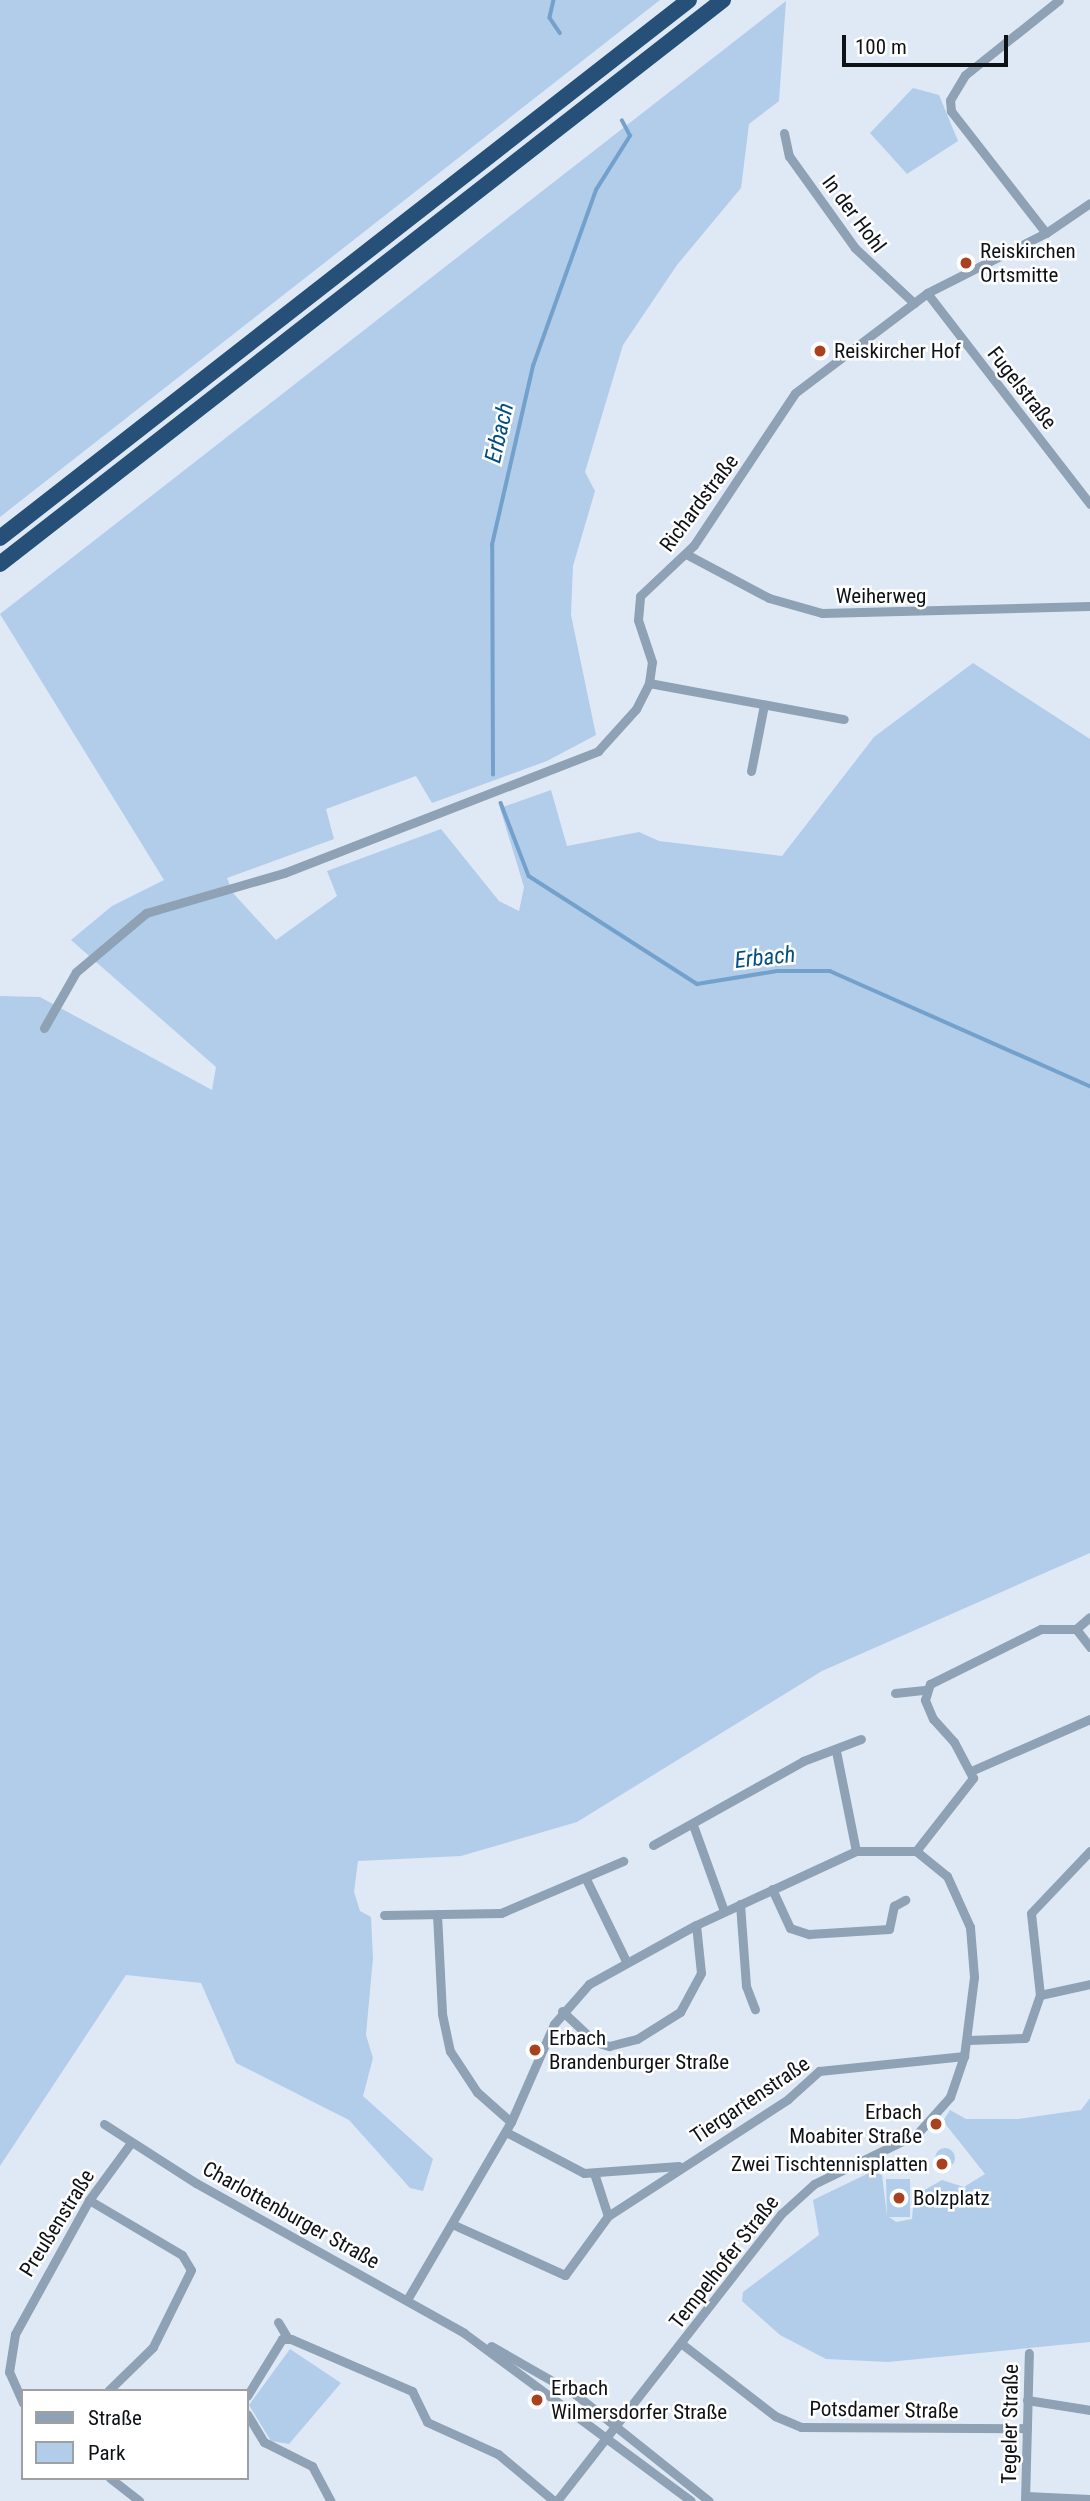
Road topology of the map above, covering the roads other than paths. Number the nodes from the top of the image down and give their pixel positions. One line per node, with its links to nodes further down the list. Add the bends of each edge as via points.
1 (689, 0): 10 (highway)
2 (723, 0): 12 (highway)
3 (1059, 0): 6 (street, via 965,75 950,100 951,111)
4 (784, 133): 8 (street, In der Hohl, via 789,156 855,248)
5 (1090, 202): 6 (street, Richardstraße)
6 (1046, 233): 7 (street, Richardstraße)
7 (927, 293): 8 (street, Richardstraße); 9 (street, Fugelstraße)
8 (914, 303): 11 (street, Richardstraße, via 795,393)
9 (1090, 504)
10 (0, 538)
11 (686, 554): 13 (street, Weiherweg, via 769,598 822,613); 14 (street, Richardstraße, via 640,596 638,620 652,662)
12 (0, 564)
13 (1090, 606)
14 (649, 683): 15 (street); 18 (street, via 624,724 584,760 243,886 172,901 121,928 76,972)
15 (764, 705): 16 (street); 17 (street)
16 (844, 719)
17 (751, 771)
18 (44, 1028)
19 (1090, 1617): 20 (street)
20 (1076, 1629): 21 (street); 22 (street, via 1041,1629 1011,1639)
21 (1090, 1647)
22 (925, 1690): 23 (street); 27 (street, via 933,1719)
23 (895, 1693)
24 (1090, 1719): 27 (street)
25 (861, 1739): 26 (street)
26 (836, 1751): 28 (street, via 803,1761); 31 (street)
27 (971, 1771): 32 (street, via 971,1786)
28 (693, 1825): 29 (street); 38 (street)
29 (653, 1845)
30 (1090, 1851): 44 (street, via 1031,1913)
31 (856, 1852): 32 (street); 35 (street)
32 (916, 1852): 47 (street, Tempelhofer Straße, via 947,1876 970,1927)
33 (623, 1861): 34 (street)
34 (586, 1879): 40 (street, via 501,1913); 42 (street)
35 (772, 1889): 36 (street, via 790,1928 809,1934 889,1928 894,1906); 37 (street)
36 (905, 1900)
37 (740, 1904): 38 (street); 45 (street, via 746,1986)
38 (724, 1911): 41 (street)
39 (384, 1914): 40 (street)
40 (437, 1914): 49 (street, via 442,2014 450,2052 477,2092)
41 (696, 1925): 42 (street); 46 (street, via 702,1973 680,2012 637,2039 609,2046 595,2042)
42 (626, 1961): 46 (street)
43 (1090, 1984): 44 (street)
44 (1040, 1995): 47 (street, via 1025,2038)
45 (755, 2008)
46 (562, 2011): 49 (street)
47 (968, 2040): 48 (street, Tempelhofer Straße)
48 (964, 2056): 53 (street, Tiergartenstraße, via 819,2071 788,2099); 62 (street, Tempelhofer Straße, via 950,2097 917,2134 814,2184 781,2214)
49 (511, 2122): 51 (street)
50 (104, 2124): 52 (street, Charlottenburger Straße)
51 (506, 2132): 54 (street, via 574,2171); 57 (street)
52 (130, 2144): 55 (street, Preußenstraße); 58 (street, Charlottenburger Straße)
53 (682, 2166): 54 (street, Tiergartenstraße); 56 (street, Tiergartenstraße)
54 (594, 2174): 56 (street)
55 (89, 2200): 64 (street, via 182,2255 191,2270 153,2347); 66 (street, Preußenstraße, via 15,2334 9,2372)
56 (608, 2216): 57 (street, Tiergartenstraße, via 565,2275)
57 (452, 2224): 58 (street)
58 (408, 2298): 60 (street, Charlottenburger Straße)
59 (278, 2322): 61 (street)
60 (464, 2333): 70 (street, Charlottenburger Straße, via 536,2369); 72 (street, Charlottenburger Straße)
61 (287, 2337): 65 (street); 78 (street, via 412,2391 427,2422 498,2454)
62 (682, 2344): 70 (street, Tempelhofer Straße); 71 (street, Potsdamer Straße, via 775,2416 802,2427)
63 (1029, 2353): 67 (street, Tegeler Straße)
64 (110, 2389)
65 (248, 2395)
66 (21, 2399)
67 (1027, 2400): 68 (street); 71 (street, Tegeler Straße)
68 (1090, 2410)
69 (248, 2416): 77 (street, via 264,2442 312,2466)
70 (618, 2425): 72 (street, Tempelhofer Straße); 80 (street, Charlottenburger Straße)
71 (1027, 2428): 74 (street, Tegeler Straße)
72 (610, 2435): 78 (street, Tempelhofer Straße); 79 (street, Charlottenburger Straße)
73 (113, 2480): 76 (street)
74 (1025, 2498): 75 (street, Tegeler Straße)
75 (1090, 2499)
76 (139, 2501)
77 (331, 2501)
78 (556, 2501)
79 (691, 2501)
80 (709, 2501)

